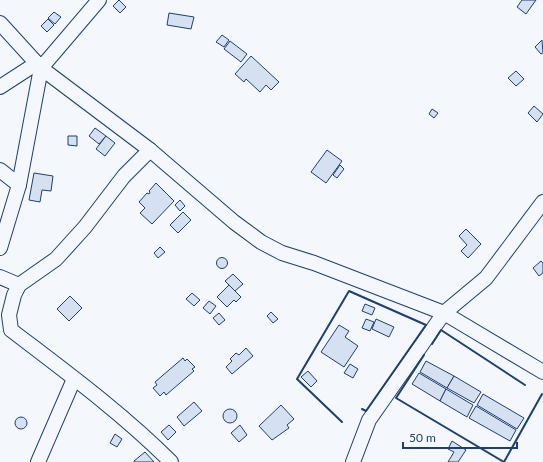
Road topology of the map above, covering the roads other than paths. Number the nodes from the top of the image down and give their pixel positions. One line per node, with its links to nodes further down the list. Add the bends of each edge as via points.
1 (99, 0): 3 (street)
2 (0, 23): 3 (street)
3 (39, 65): 4 (street); 5 (street); 7 (street)
4 (0, 87)
5 (150, 150): 11 (street, via 124,176 85,227 56,259); 12 (street, via 260,242 282,253)
6 (0, 170): 7 (street)
7 (20, 185): 9 (street)
8 (543, 202): 12 (street, via 486,278)
9 (0, 248)
10 (0, 277): 11 (street)
11 (19, 285): 13 (street)
12 (444, 313): 14 (street); 18 (street, via 369,420)
13 (5, 328): 15 (street)
14 (543, 372)
15 (74, 379): 16 (street); 17 (street, via 145,436)
16 (38, 462)
17 (171, 462)
18 (353, 462)

